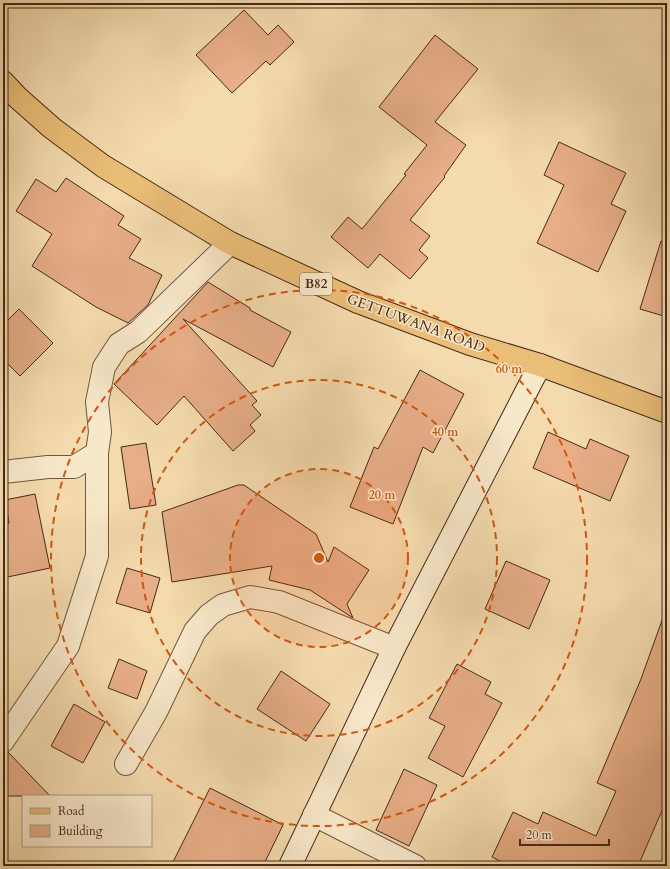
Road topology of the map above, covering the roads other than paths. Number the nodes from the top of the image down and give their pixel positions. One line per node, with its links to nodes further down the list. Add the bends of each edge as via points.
1 (3, 82): 2 (main road, GETTUWANA ROAD / B82, via 16,97 52,128 103,166)
2 (230, 243): 3 (main road, GETTUWANA ROAD / B82, via 358,302 470,344); 5 (street, via 138,332 120,344 104,367 97,402 100,432)
3 (540, 365): 4 (main road, GETTUWANA ROAD / B82); 7 (street)
4 (667, 412)
5 (97, 453): 6 (street, via 74,467); 8 (street, via 97,556 68,646)
6 (3, 472)
7 (394, 648): 9 (street, via 279,602 250,597 223,605 209,615 195,631 156,712); 10 (street)
8 (3, 741)
9 (126, 764)
10 (314, 815): 11 (street); 12 (street)
11 (290, 866)
12 (415, 866)

